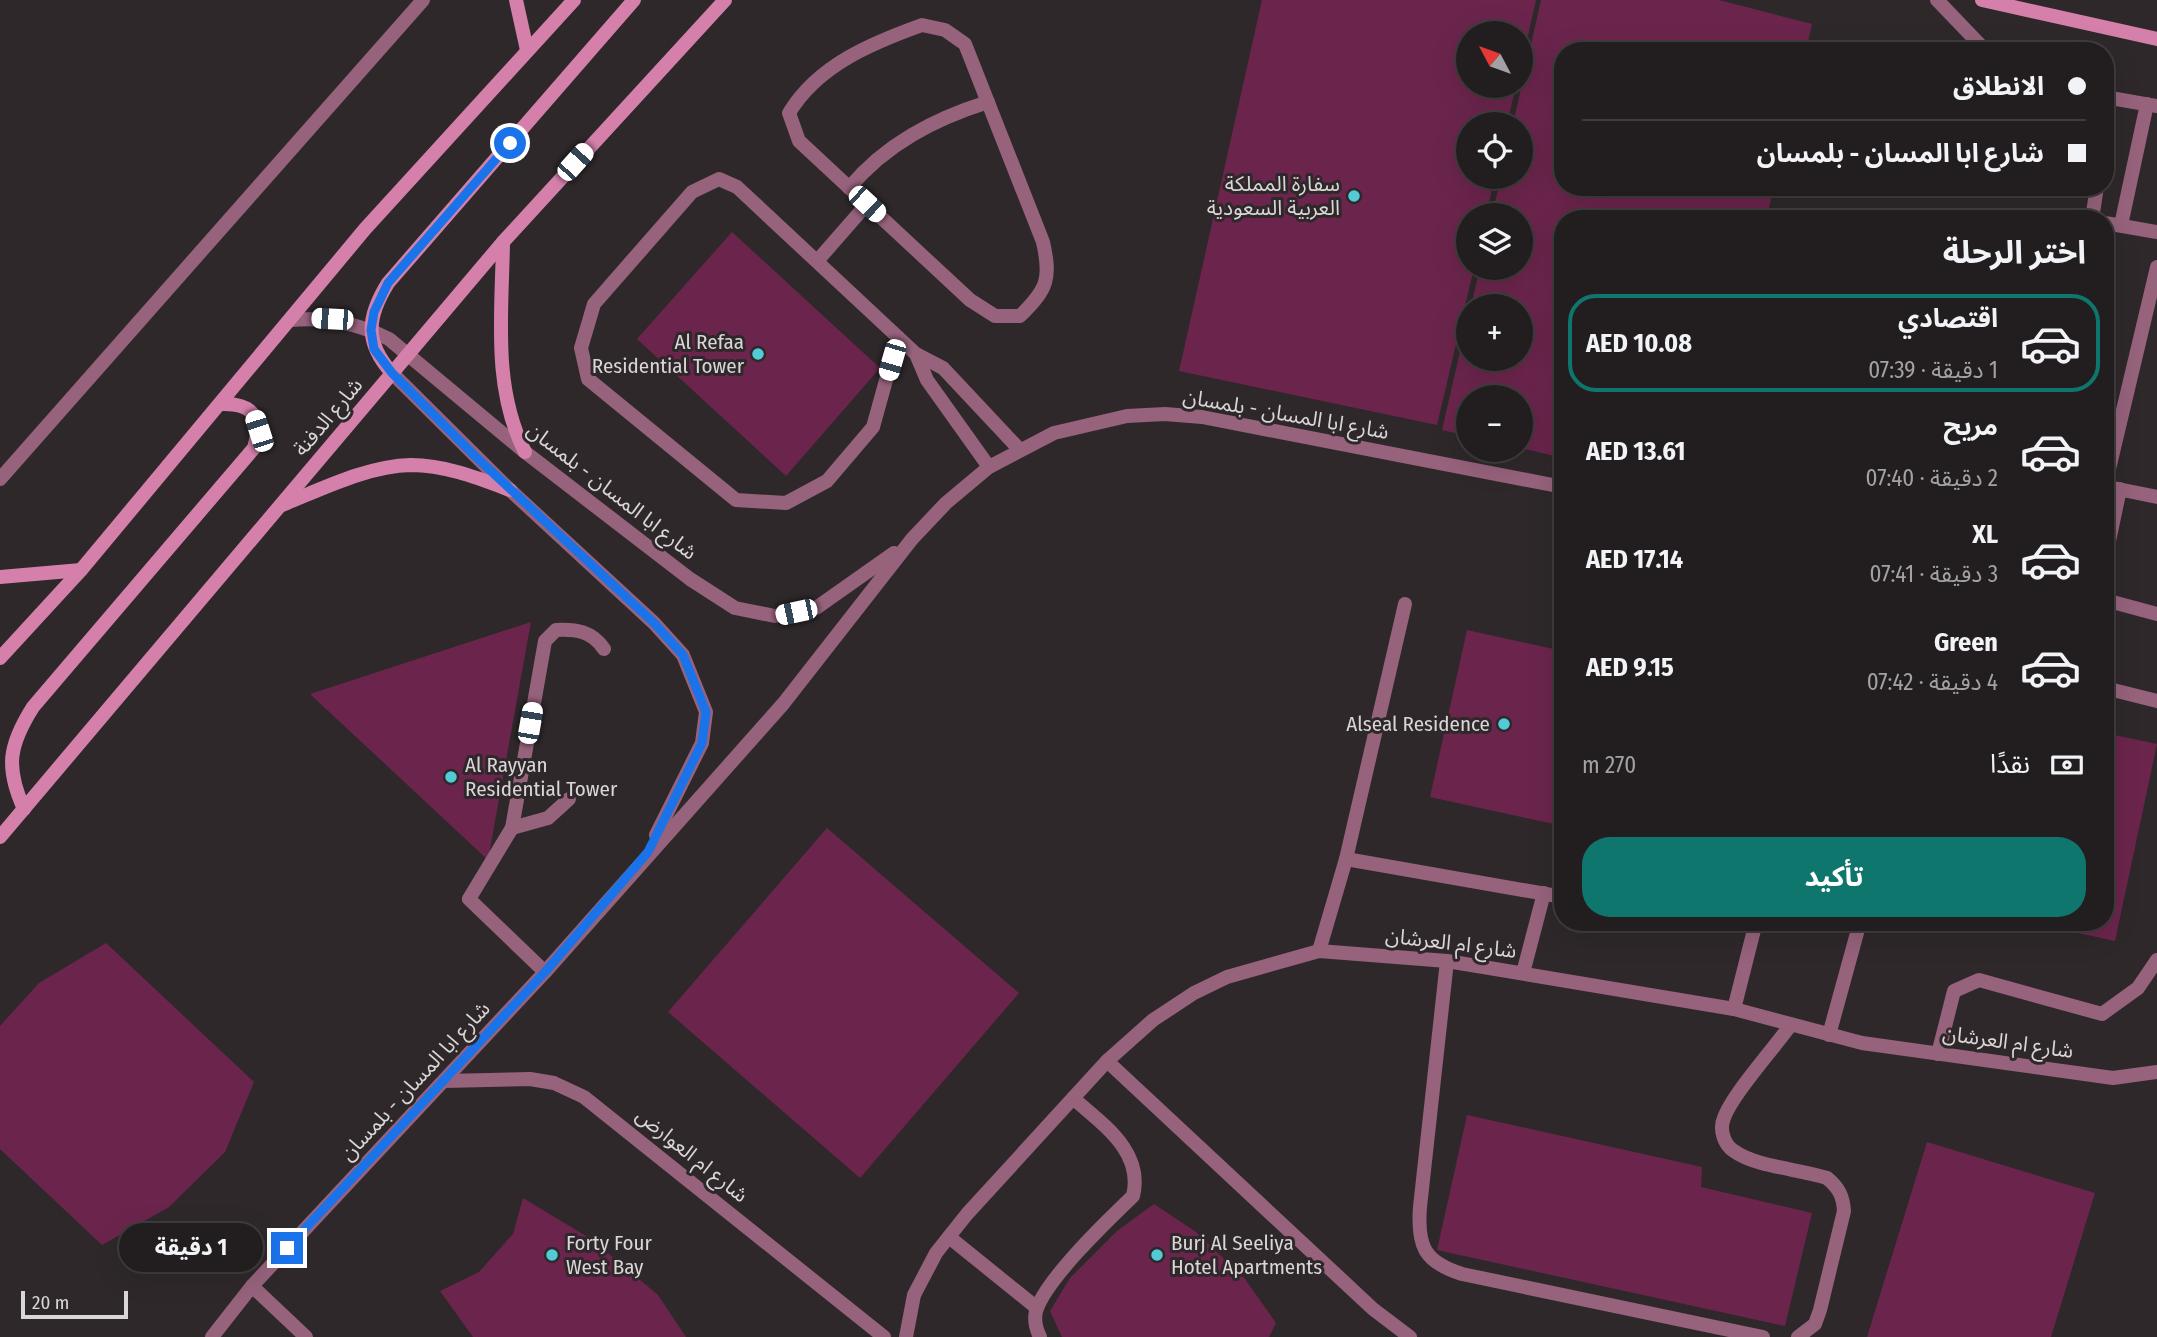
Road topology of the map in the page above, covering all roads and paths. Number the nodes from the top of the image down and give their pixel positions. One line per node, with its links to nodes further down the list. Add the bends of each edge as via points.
1 (423, 0): 33 (street)
2 (516, 0): 10 (main road)
3 (573, 0): 10 (main road)
4 (635, 0): 23 (main road, via 388,283)
5 (725, 0): 19 (main road, شارع الدفنة)
6 (1937, 0): 9 (street)
7 (1982, 0): 8 (main road)
8 (2157, 39)
9 (1977, 42)
10 (527, 50): 22 (main road, via 365,229)
11 (2114, 98): 13 (street)
12 (988, 102): 14 (street, via 952,113 915,132 871,162); 14 (street, via 965,44 944,30 922,25 871,44 822,75 799,96 789,113 799,141); 15 (street, via 1043,242 1049,273 1038,298 1020,316 995,316 970,300)
13 (2152, 105): 17 (street)
14 (849, 188): 15 (street)
15 (867, 204): 20 (street)
16 (2114, 224): 17 (street)
17 (2121, 225): 18 (street)
18 (2157, 232)
19 (503, 242): 25 (main road, شارع الدفنة); 31 (main road, via 502,378)
20 (818, 260): 24 (street); 24 (street, via 737,187 719,179 692,192 594,304 581,348 587,379 736,500 786,503 827,481 873,427)
21 (2157, 267): 29 (street)
22 (291, 320): 23 (street, شارع ابا المسان - بلمسان, via 332,319); 28 (main road)
23 (371, 330): 25 (street, شارع ابا المسان - بلمسان); 27 (main road, via 374,349)
24 (898, 337): 26 (street)
25 (408, 352): 27 (main road, شارع الدفنة); 31 (street, شارع ابا المسان - بلمسان)
26 (916, 355): 30 (street, via 943,368); 32 (street, via 927,380)
27 (392, 373): 37 (street, شارع ابا المسان - بلمسان); 39 (main road, شارع الدفنة)
28 (221, 404): 42 (main road); 52 (main road, via 239,404 254,414 259,431 254,448 18,730 11,756 13,784)
29 (2114, 448)
30 (1019, 449): 32 (street, شارع ابا المسان - بلمسان); 34 (street, شارع ابا المسان - بلمسان, via 1090,422 1164,414 1202,417)
31 (525, 452): 41 (street, شارع ابا المسان - بلمسان, via 734,608 775,616 816,608)
32 (989, 467): 41 (street, شارع ابا المسان - بلمسان)
33 (0, 479)
34 (1554, 485)
35 (2114, 488): 36 (street)
36 (2120, 489): 38 (street); 40 (street)
37 (510, 490): 39 (main road, via 446,469 409,465 356,476); 55 (street, شارع ابا المسان - بلمسان, via 654,623 683,655 700,693 706,712 702,743)
38 (2157, 497)
39 (281, 505): 52 (main road, شارع الدفنة)
40 (2114, 517)
41 (912, 539): 55 (street, شارع ابا المسان - بلمسان, via 783,704)
42 (81, 570): 43 (main road); 48 (main road)
43 (0, 577)
44 (2114, 602): 46 (street)
45 (1405, 604): 56 (street)
46 (2157, 614)
47 (604, 649): 53 (street, via 596,638 575,629 556,630 545,641)
48 (0, 658)
49 (2114, 690): 50 (street)
50 (2157, 701)
51 (569, 799): 53 (street, via 548,818)
52 (24, 809): 54 (main road, شارع الدفنة)
53 (512, 828): 64 (street, via 469,899)
54 (0, 837)
55 (648, 852): 64 (street, شارع ابا المسان - بلمسان)
56 (1346, 859): 57 (street); 61 (street)
57 (1544, 893): 58 (street); 65 (street)
58 (1554, 895)
59 (1754, 931): 66 (street)
60 (1858, 931): 68 (street)
61 (1319, 951): 63 (street, شارع ام العرشان); 70 (street, شارع ام العرشان, via 1240,973 1194,993 1153,1020)
62 (2157, 960): 69 (street, via 2138,988 2102,1014 1979,980 1954,991)
63 (1447, 961): 65 (street, شارع ام العرشان); 83 (street, via 1418,1228 1423,1250 1440,1267 1462,1274)
64 (545, 972): 72 (street, شارع ابا المسان - بلمسان)
65 (1523, 973): 66 (street, شارع ام العرشان)
66 (1734, 1009): 67 (street, شارع ام العرشان)
67 (1790, 1026): 68 (street, شارع ام العرشان); 84 (street, via 1731,1105 1723,1119 1722,1136 1732,1150 1746,1158 1827,1178 1843,1198 1844,1211 1820,1310 1815,1324)
68 (1829, 1035): 69 (street, شارع ام العرشان)
69 (1938, 1054): 71 (street, شارع ام العرشان, via 2113,1078)
70 (1107, 1061): 73 (street, شارع ام العرشان); 82 (street, via 1373,1309)
71 (2157, 1072)
72 (444, 1081): 75 (street, شارع ابا المسان - بلمسان); 79 (street, شارع ام العوارض, via 530,1079 554,1083 584,1097)
73 (1073, 1098): 74 (street, شارع ام العرشان); 76 (street, via 1122,1143 1136,1182 1133,1196 1068,1262)
74 (949, 1237): 76 (street); 80 (street, شارع ام العرشان, via 915,1295)
75 (252, 1286): 77 (street, شارع ابا المسان - بلمسان); 78 (street)
76 (1037, 1308): 81 (street)
77 (212, 1337)
78 (306, 1337)
79 (884, 1337)
80 (906, 1337)
81 (1040, 1337)
82 (1410, 1337)
83 (1763, 1337)
84 (1798, 1337)

